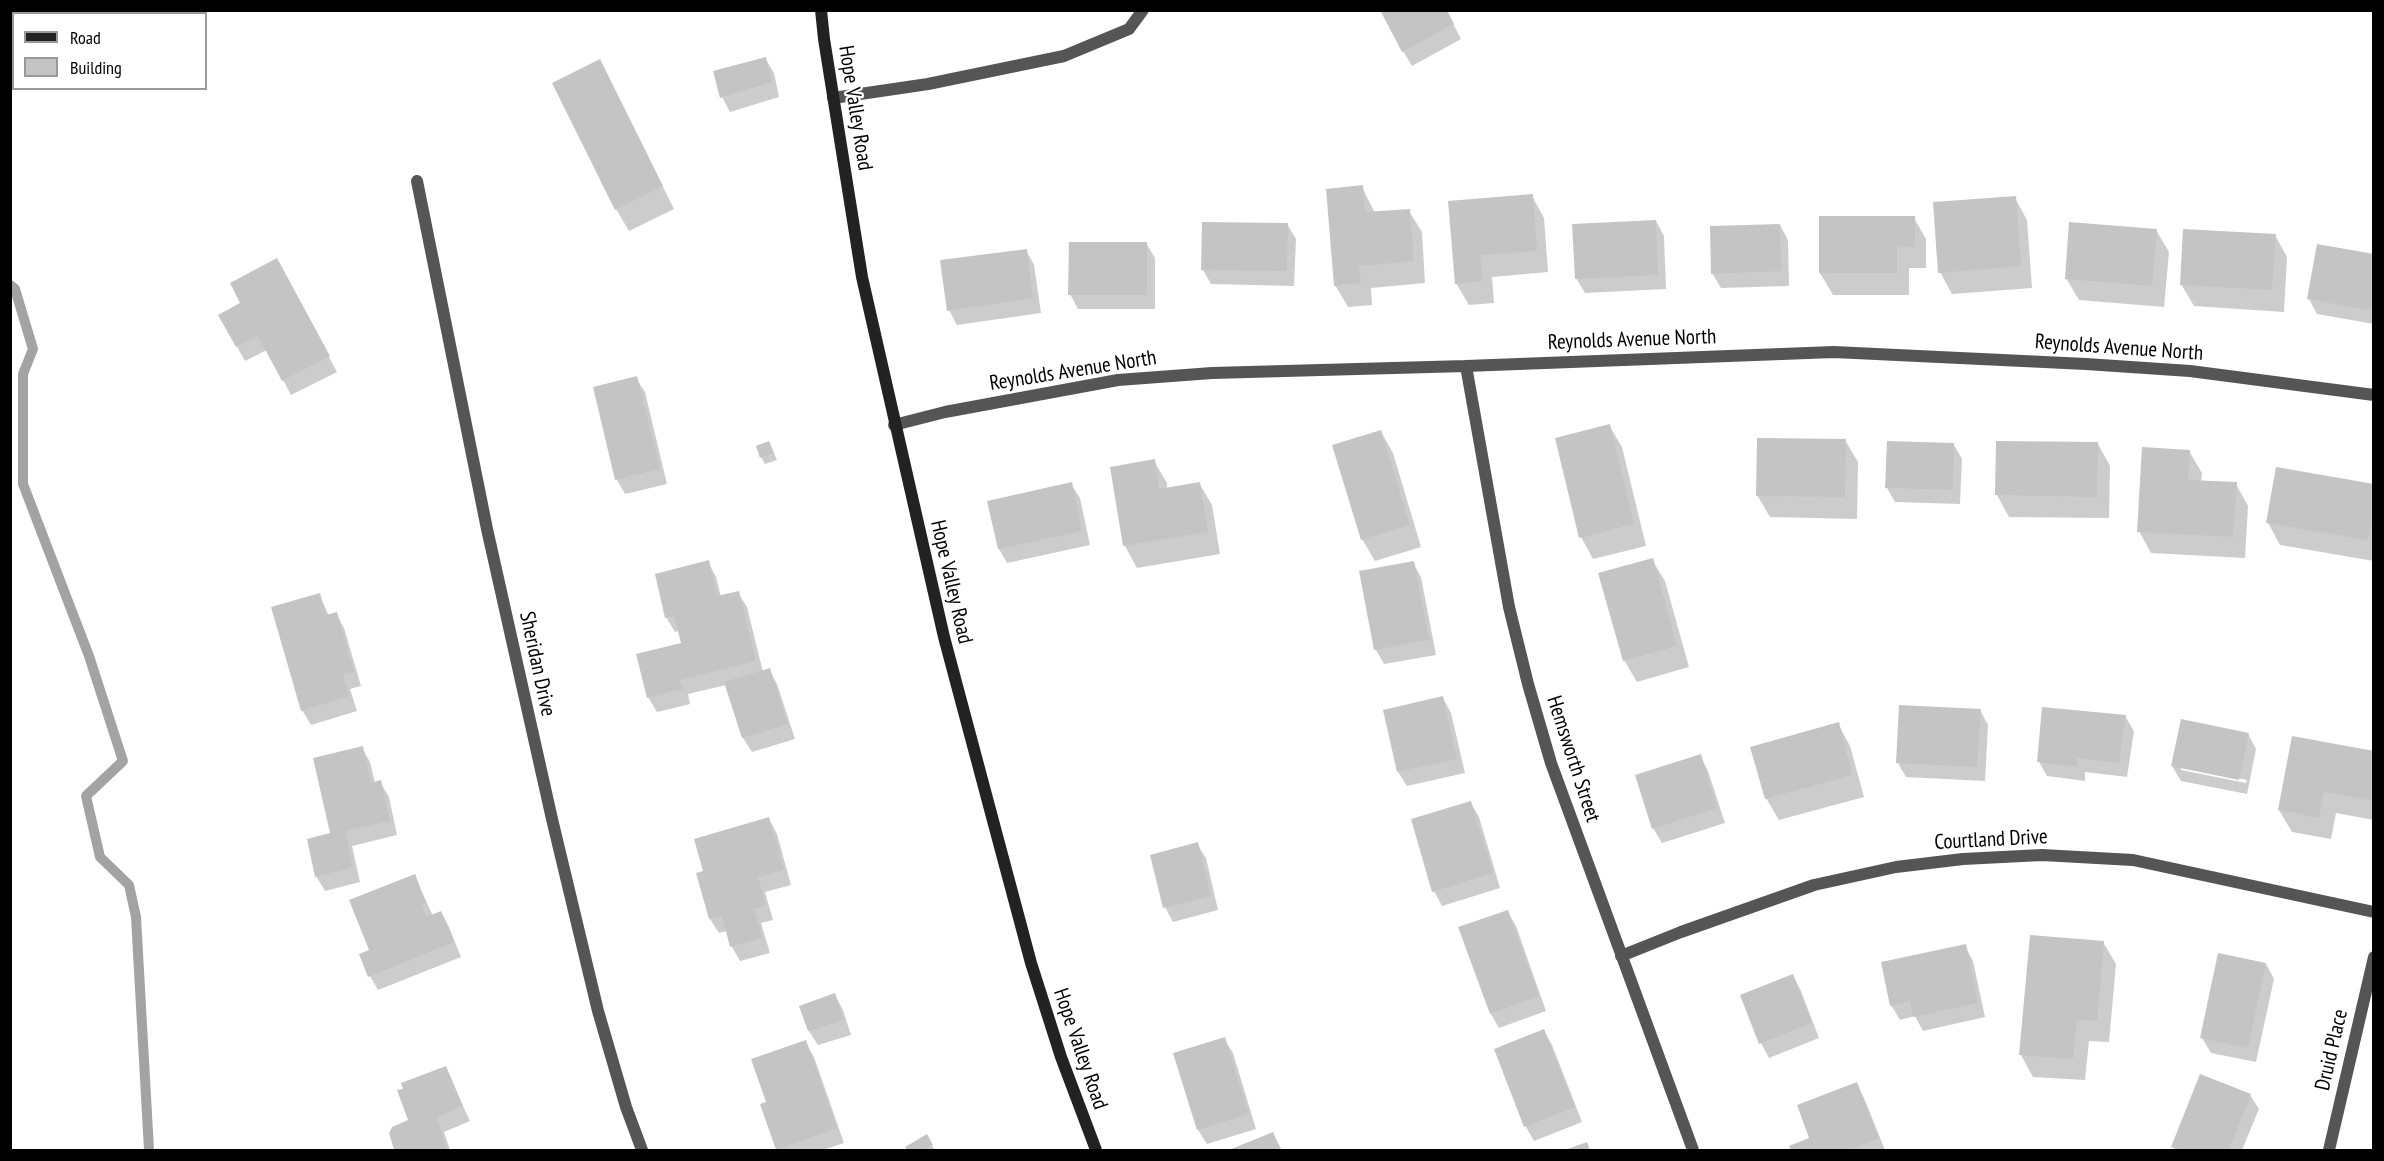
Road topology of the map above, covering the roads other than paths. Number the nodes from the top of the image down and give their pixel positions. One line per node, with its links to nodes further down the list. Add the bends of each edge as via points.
1 (821, 10): 3 (main road, Hope Valley Road)
2 (1143, 10): 3 (street, via 1129,29 1064,56 928,84)
3 (833, 98): 7 (main road, Hope Valley Road, via 862,277)
4 (417, 181): 11 (street, Sheridan Drive, via 487,529 552,819 598,1011)
5 (1466, 366): 6 (street, Reynolds Avenue North, via 1834,352 2190,371); 7 (street, Reynolds Avenue North, via 1212,373 1118,380); 9 (street, Hemsworth Street, via 1509,607 1528,684 1551,763)
6 (2373, 395)
7 (894, 424): 12 (main road, Hope Valley Road, via 944,638 1030,963)
8 (2373, 912): 9 (street, Courtland Drive, via 2133,860 2042,855 1963,859 1896,867 1814,885)
9 (1621, 956): 13 (street, Hemsworth Street)
10 (2373, 957): 14 (street, Druid Place)
11 (642, 1150)
12 (1096, 1150)
13 (1693, 1150)
14 (2329, 1150)

